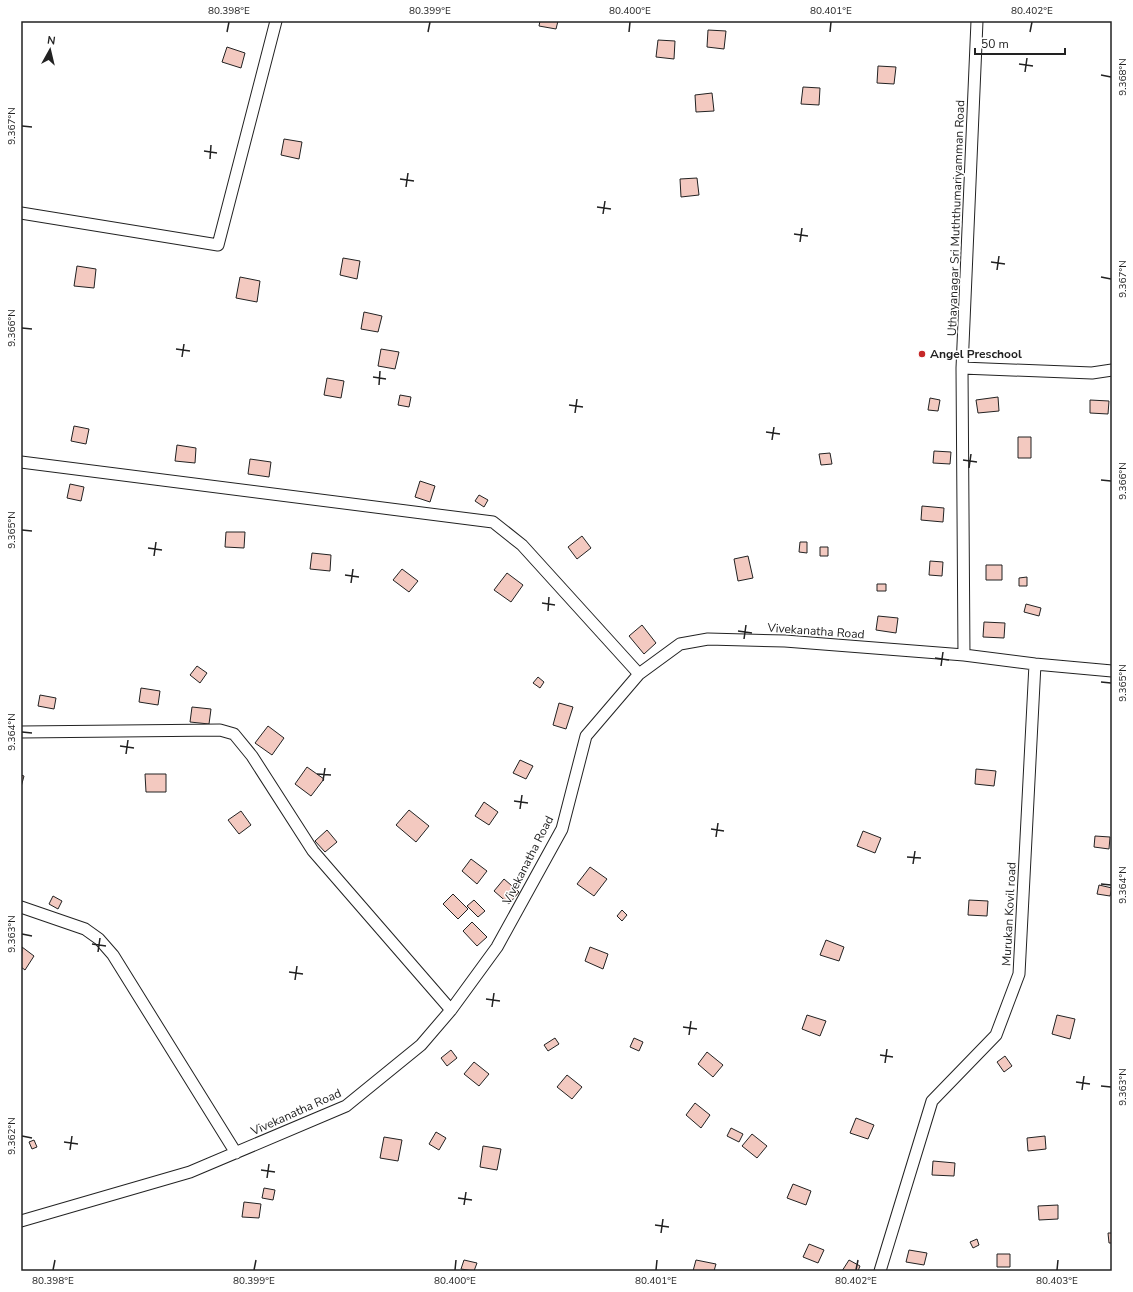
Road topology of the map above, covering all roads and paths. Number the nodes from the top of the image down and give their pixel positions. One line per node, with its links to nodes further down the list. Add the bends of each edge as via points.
1 (276, 21): 3 (street, via 218,245)
2 (977, 21): 4 (street, Uthayanagar Sri Muththumariyamman Road)
3 (21, 213)
4 (962, 368): 5 (street, via 1092,373); 7 (street, Uthayanagar Sri Muththumariyamman Road)
5 (1112, 370)
6 (21, 462): 10 (street, via 493,522 522,545)
7 (964, 655): 8 (street, Vivekanatha Road); 10 (street, Vivekanatha Road, via 785,641 708,639 680,644)
8 (1035, 664): 9 (street, Vivekanatha Road); 16 (street, Murukan Kovil road, via 1019,974 996,1035 932,1101)
9 (1112, 671)
10 (639, 674): 13 (street, Vivekanatha Road, via 586,736 562,829 497,947)
11 (21, 732): 13 (street, via 220,730 234,734 252,756 313,851)
12 (21, 907): 14 (street, via 85,929 99,939 113,955)
13 (452, 1010): 14 (street, Vivekanatha Road, via 421,1045 346,1106)
14 (236, 1153): 15 (street, Vivekanatha Road, via 190,1172)
15 (21, 1221)
16 (880, 1271)

